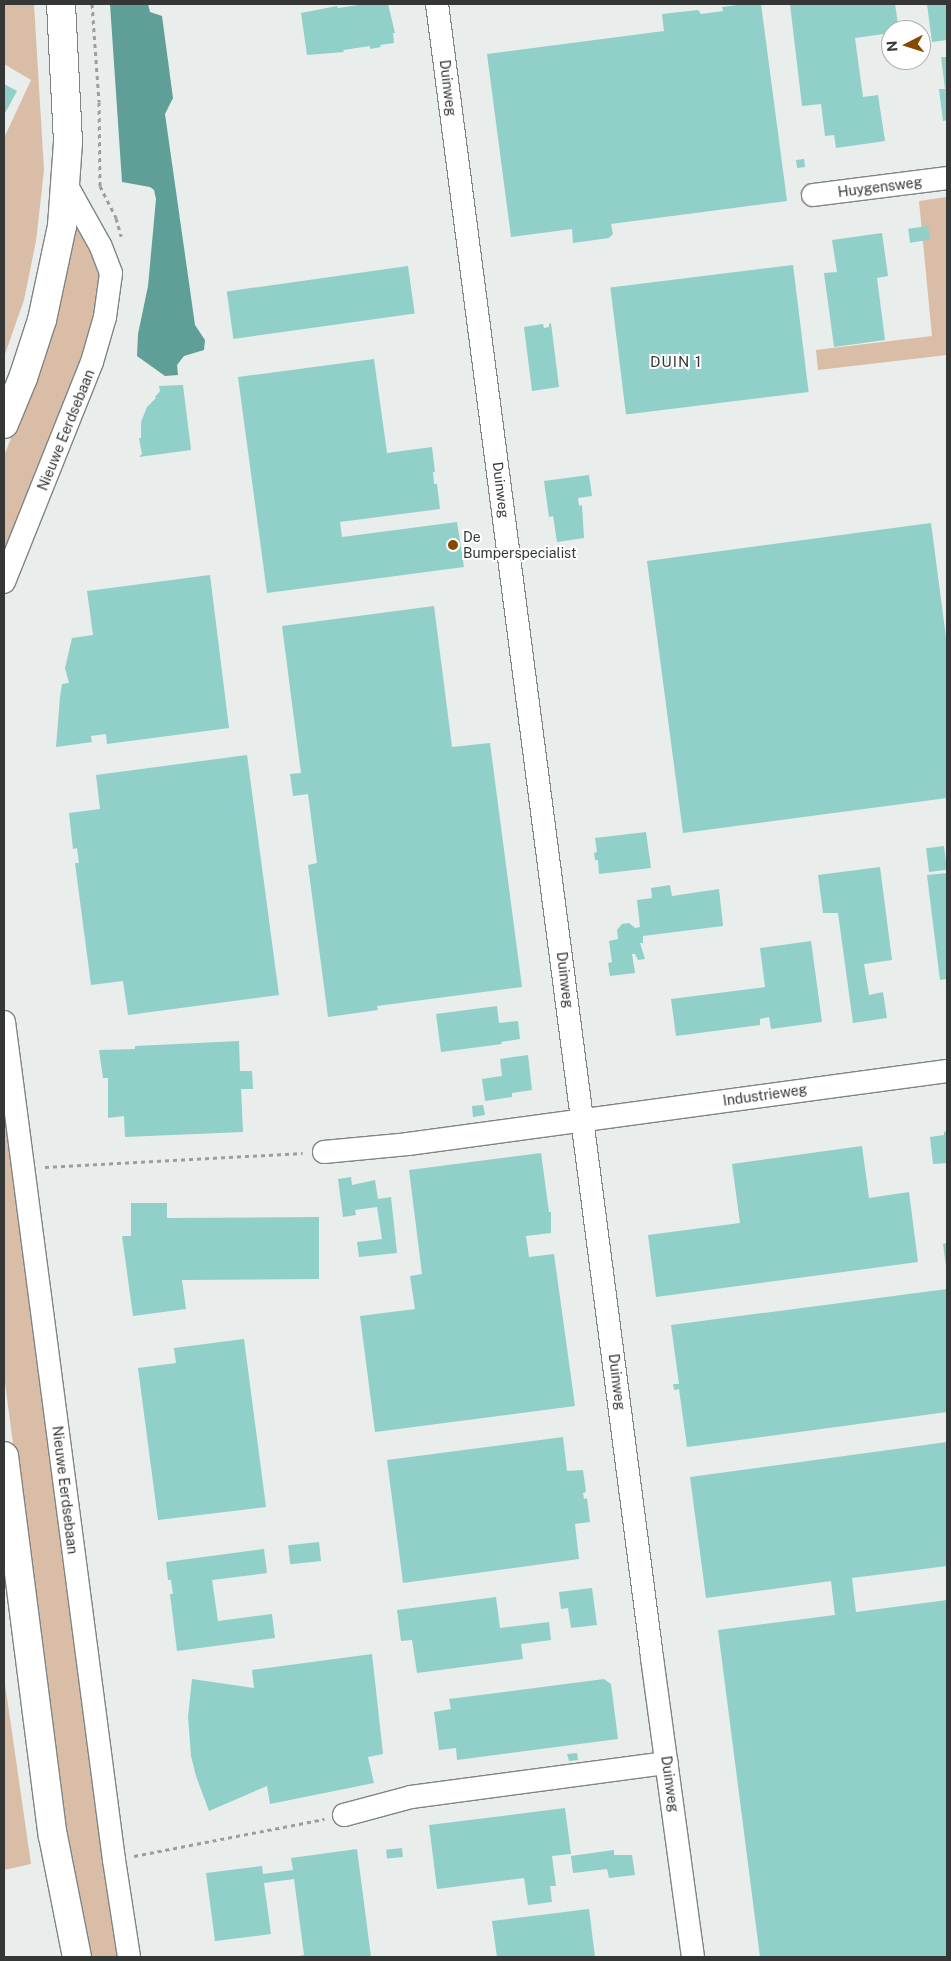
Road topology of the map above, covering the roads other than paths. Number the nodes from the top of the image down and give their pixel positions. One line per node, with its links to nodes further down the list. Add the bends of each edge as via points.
1 (62, 4): 4 (main road, via 68,108)
2 (437, 4): 10 (street, Duinweg)
3 (947, 178): 5 (street, Huygensweg)
4 (67, 186): 6 (main road, via 59,243 42,320); 7 (street, Nieuwe Eerdsebaan, via 100,244 111,273 105,317 92,362)
5 (812, 195)
6 (4, 424)
7 (4, 582)
8 (4, 1022): 18 (street, Nieuwe Eerdsebaan)
9 (947, 1071): 10 (street, Industrieweg)
10 (583, 1119): 11 (street, Industrieweg, via 408,1144); 13 (street, Duinweg)
11 (324, 1152)
12 (4, 1456): 15 (main road)
13 (667, 1763): 14 (street, via 411,1797); 19 (street, Duinweg)
14 (344, 1815)
15 (53, 1836): 16 (main road); 17 (main road)
16 (59, 1957)
17 (77, 1957)
18 (129, 1957)
19 (693, 1957)

